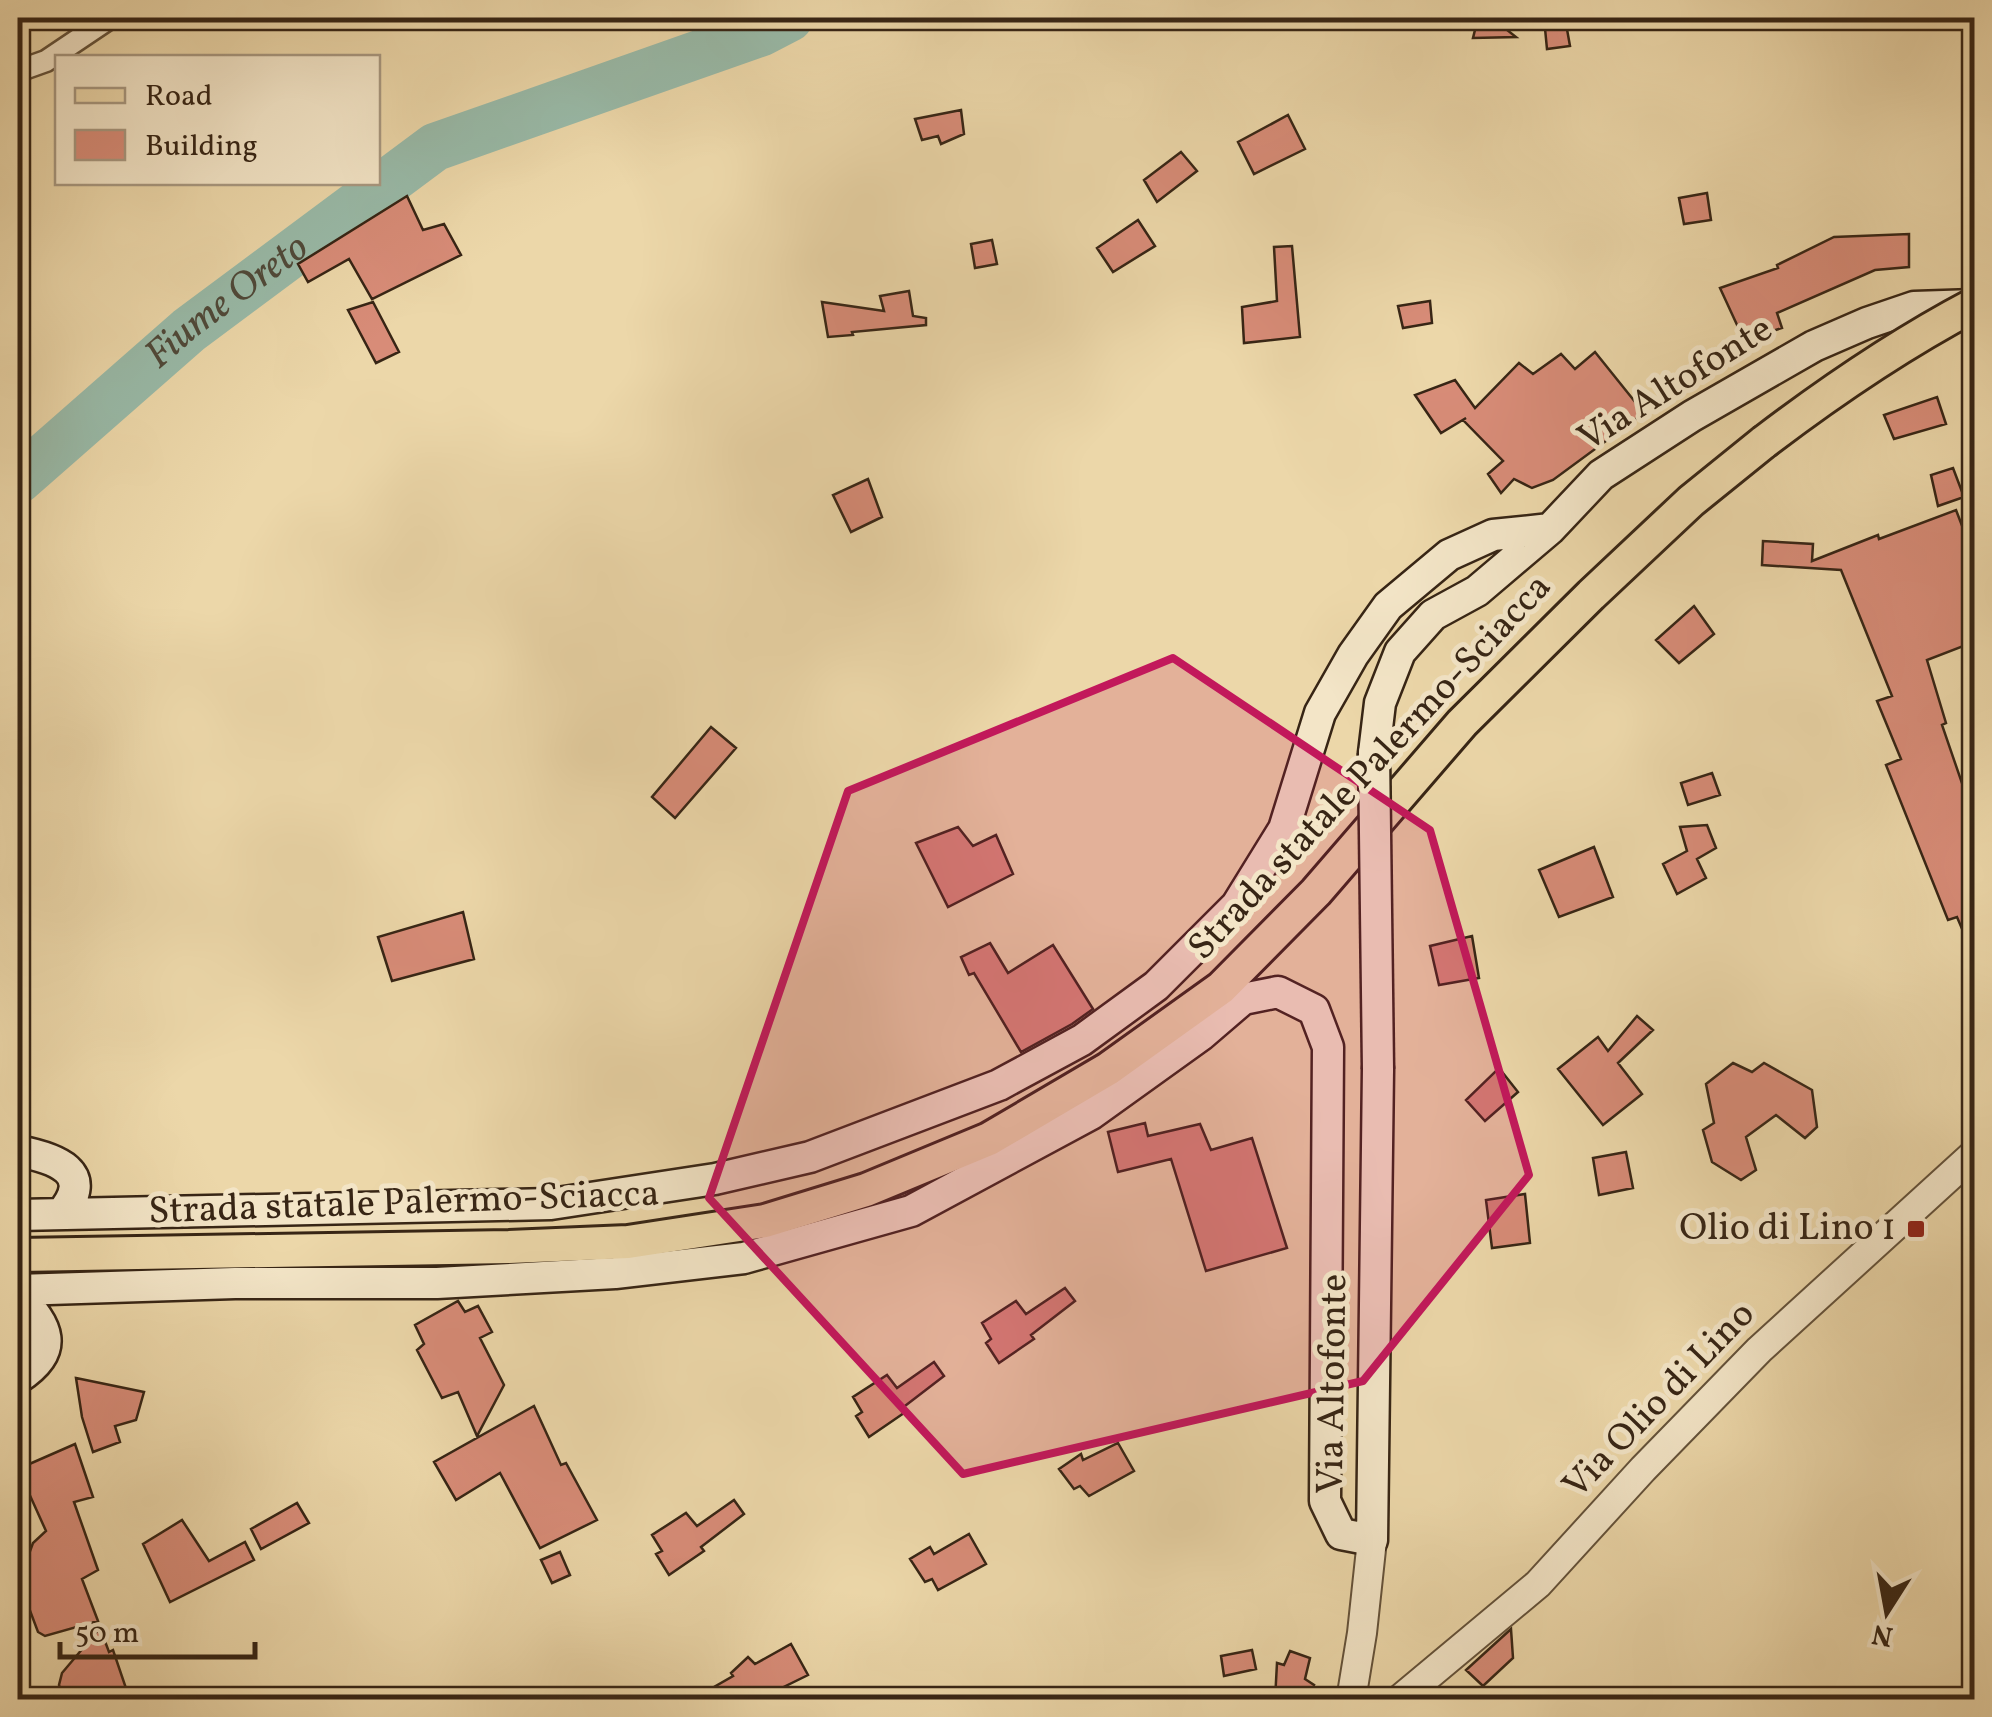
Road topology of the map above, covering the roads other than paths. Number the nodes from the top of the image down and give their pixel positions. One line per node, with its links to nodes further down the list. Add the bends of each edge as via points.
1 (110, 18): 3 (street)
2 (55, 55): 4 (street)
3 (55, 55)
4 (18, 71)
5 (1974, 305): 6 (main road, Via Altofonte, via 1914,307 1814,346 1601,475); 11 (main road, Strada statale Palermo-Sciacca, bridge, via 1823,397 1677,515 1462,723 1316,892 1221,988 1108,1069 989,1139 866,1190 765,1221 628,1242)
6 (1550, 529): 9 (main road, via 1493,535 1449,555 1388,606 1320,714 1284,829 1237,905 1156,986 1082,1040 999,1085 810,1158 551,1204); 14 (main road, Via Altofonte, bridge, via 1478,590 1433,615 1400,652 1380,703 1374,753)
7 (18, 1151): 9 (main road, via 70,1170 76,1186)
8 (1974, 1154): 16 (street, Via Olio di Lino, via 1759,1350 1538,1584)
9 (61, 1214): 10 (main road)
10 (18, 1215)
11 (18, 1255)
12 (18, 1293): 13 (main road, via 39,1317 47,1340 40,1358); 14 (main road, via 437,1283 744,1258 910,1211 1091,1114 1243,999 1278,992 1314,1010 1328,1047 1325,1502 1341,1534)
13 (18, 1378)
14 (1372, 1540): 15 (street, Via Altofonte)
15 (1351, 1700)
16 (1398, 1700)

